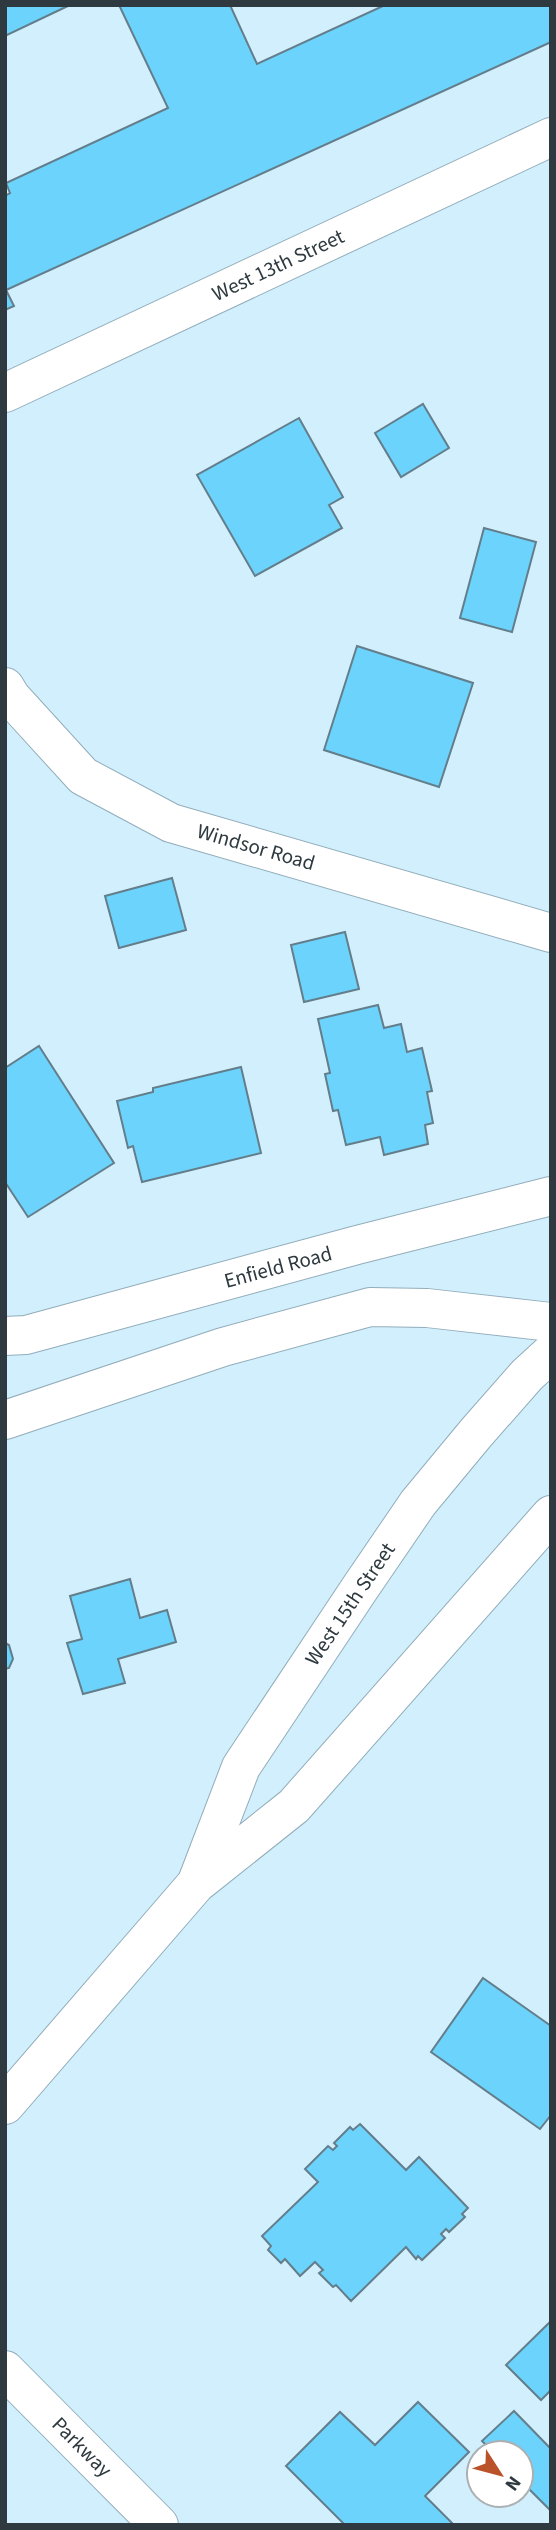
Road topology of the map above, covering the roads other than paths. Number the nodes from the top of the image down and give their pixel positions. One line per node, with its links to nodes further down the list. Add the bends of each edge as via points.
1 (551, 137): 2 (main road, West 13th Street)
2 (5, 394)
3 (5, 687): 4 (main road, Windsor Road, via 83,776 171,822)
4 (551, 933)
5 (551, 1196): 7 (main road, Enfield Road, via 26,1335)
6 (551, 1322): 9 (main road, via 427,1308 370,1307 223,1347)
7 (5, 1336)
8 (551, 1353): 11 (main road, West 15th Street, via 426,1493 360,1588 241,1767)
9 (5, 1420)
10 (551, 1515): 11 (main road, West 15th Street, via 293,1805)
11 (196, 1884): 12 (main road, West 15th Street)
12 (5, 2105)
13 (5, 2370): 14 (main road, Parkway)
14 (159, 2525)

